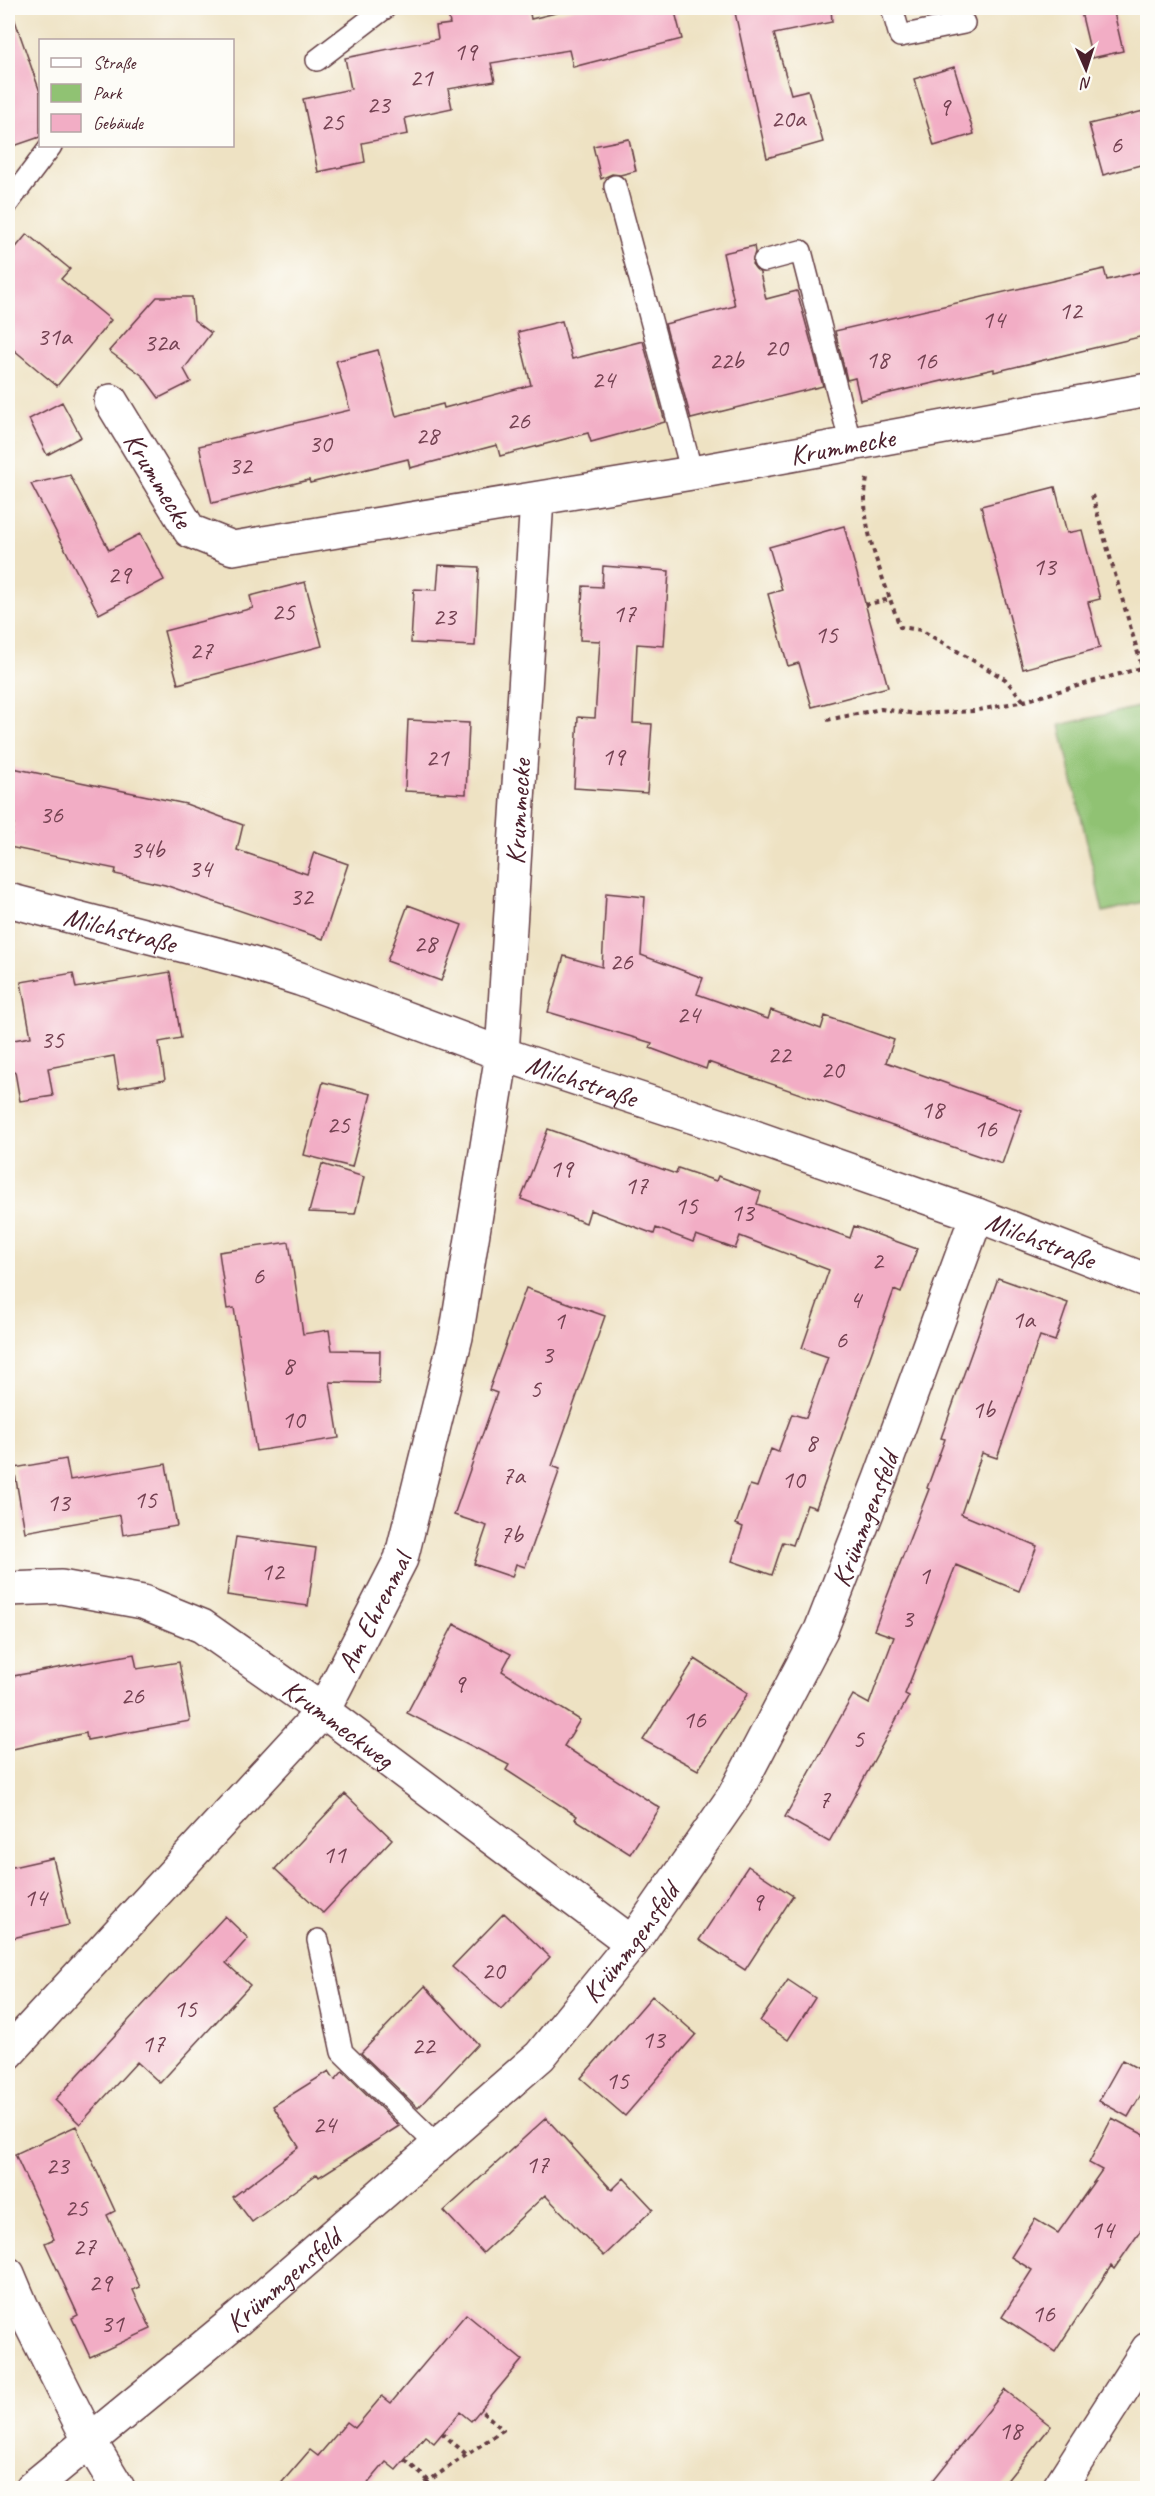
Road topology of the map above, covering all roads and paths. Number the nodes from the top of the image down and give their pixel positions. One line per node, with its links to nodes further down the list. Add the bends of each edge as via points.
1 (385, 8): 4 (lane)
2 (892, 8): 3 (lane, via 900,36)
3 (964, 22)
4 (317, 60)
5 (50, 147): 7 (lane)
6 (615, 186): 12 (lane)
7 (8, 203)
8 (764, 261): 11 (lane, via 801,251)
9 (1148, 390): 11 (street, Krummecke)
10 (111, 401): 14 (street, Krummecke, via 190,531 233,548)
11 (863, 442): 12 (street, Krummecke); 15 (path, via 864,501 870,538)
12 (692, 473): 14 (street, Krummecke)
13 (1092, 495): 18 (path)
14 (537, 499): 22 (street, Krummecke)
15 (890, 599): 16 (path); 19 (path, via 900,627 921,630 1005,679)
16 (866, 604)
17 (1148, 666): 18 (path)
18 (1142, 667): 19 (path)
19 (1024, 701): 20 (path, via 974,711 917,714 881,709)
20 (827, 720)
21 (8, 900): 22 (street, Milchstraße, via 243,961)
22 (502, 1054): 23 (street, Milchstraße); 26 (street, Am Ehrenmal, via 456,1336 400,1559)
23 (977, 1215): 24 (street, Milchstraße); 28 (street, Krümmgensfeld, via 821,1630 734,1796)
24 (1148, 1281)
25 (8, 1589): 26 (street, Krummeckweg, via 61,1587 143,1602 202,1626)
26 (323, 1711): 28 (street, Krummeckweg); 29 (street, Am Ehrenmal)
27 (318, 1940): 30 (lane, via 342,2052)
28 (632, 1942): 30 (street, Krümmgensfeld, via 540,2056)
29 (8, 2053)
30 (438, 2146): 35 (street, Krümmgensfeld, via 239,2318)
31 (8, 2274): 35 (street)
32 (1148, 2349): 42 (street)
33 (481, 2410): 36 (path, via 503,2430)
34 (442, 2433): 36 (path)
35 (89, 2440): 39 (street, Krümmgensfeld); 40 (street)
36 (466, 2455): 38 (path)
37 (405, 2460): 38 (path)
38 (429, 2481): 41 (path)
39 (32, 2488)
40 (118, 2488)
41 (418, 2488)
42 (1059, 2488)

